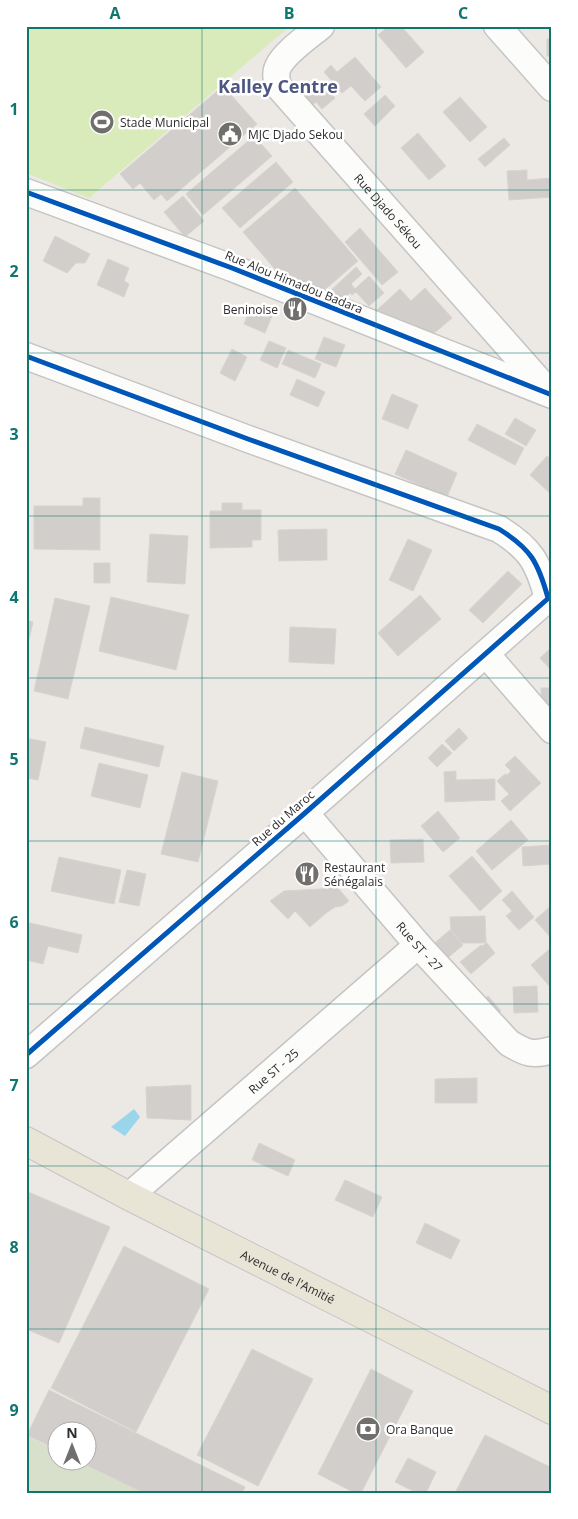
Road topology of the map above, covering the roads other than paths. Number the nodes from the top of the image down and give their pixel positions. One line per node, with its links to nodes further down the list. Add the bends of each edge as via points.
1 (321, 26): 6 (street, Rue Djado Sékou, via 282,60 277,68 278,86)
2 (497, 26): 3 (street)
3 (552, 88)
4 (26, 192): 6 (street, Rue Alou Himadou Badara, via 232,268)
5 (26, 356): 7 (street, via 498,529 515,539 530,554)
6 (552, 395)
7 (550, 596): 8 (street, Rue du Maroc)
8 (486, 654): 9 (street); 10 (street, Rue du Maroc)
9 (552, 730)
10 (305, 813): 11 (street, Rue ST - 27); 13 (street, Rue du Maroc)
11 (418, 945): 12 (street, Rue ST - 27, via 509,1043 526,1052 540,1054); 15 (street, Rue ST - 25)
12 (552, 1050)
13 (26, 1055)
14 (26, 1141): 15 (main road, Avenue de l'Amitié)
15 (129, 1196): 16 (main road, Avenue de l'Amitié)
16 (552, 1410)

